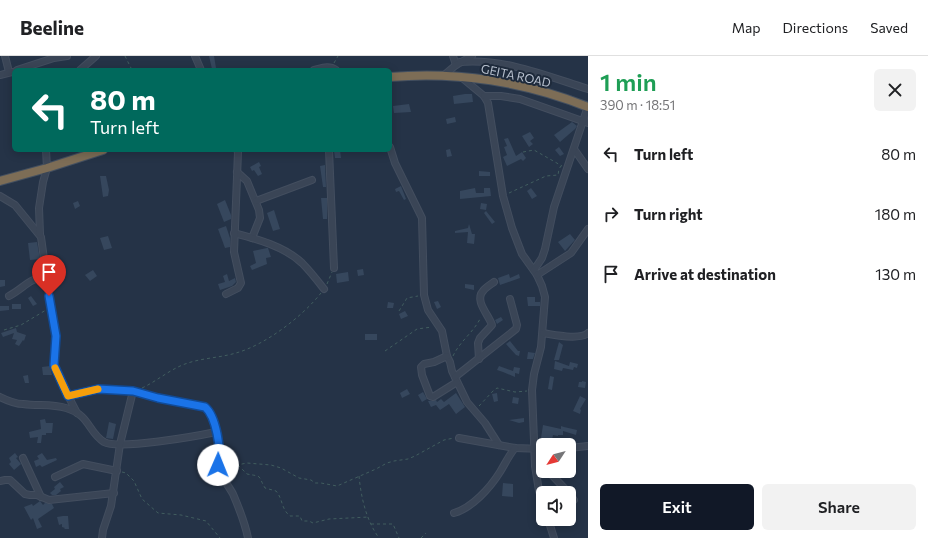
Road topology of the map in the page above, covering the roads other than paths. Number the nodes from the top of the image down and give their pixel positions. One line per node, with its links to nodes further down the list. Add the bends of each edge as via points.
1 (5, 56): 12 (street)
2 (67, 56): 7 (street)
3 (96, 56): 10 (street)
4 (195, 56): 11 (street)
5 (453, 56): 8 (street)
6 (472, 56): 8 (street)
7 (54, 57): 9 (street)
8 (458, 64): 14 (street); 17 (street, via 477,61 497,62)
9 (23, 68)
10 (82, 68)
11 (200, 68)
12 (12, 72): 13 (street)
13 (0, 74)
14 (443, 76): 15 (highway, GEITA ROAD); 16 (highway, GEITA ROAD)
15 (392, 77)
16 (461, 77): 18 (street); 19 (highway, GEITA ROAD, via 520,86)
17 (588, 89)
18 (484, 96): 20 (street, via 520,99); 39 (street, via 491,113 503,196 522,254)
19 (588, 106): 20 (street)
20 (585, 122): 21 (street)
21 (574, 149): 28 (street); 39 (street, via 554,207 545,249)
22 (46, 152): 27 (street)
23 (97, 152): 27 (highway)
24 (237, 152): 29 (street)
25 (328, 152): 38 (street)
26 (392, 152): 48 (street, via 422,218 424,295 428,310 443,335)
27 (47, 168): 31 (highway); 36 (street, via 40,203)
28 (588, 169)
29 (237, 172): 33 (street, via 247,181); 35 (street)
30 (312, 180): 33 (street)
31 (0, 181)
32 (0, 196): 36 (street, via 15,205)
33 (256, 201): 37 (street, via 260,218)
34 (588, 229): 39 (street, via 570,253)
35 (234, 233): 37 (street); 43 (street, via 234,252 241,283 238,288)
36 (40, 234): 40 (street)
37 (252, 238): 42 (street, via 292,255)
38 (334, 268)
39 (536, 273): 46 (street, via 545,297)
40 (46, 276): 44 (street, via 32,280); 52 (street, via 56,341 54,365)
41 (494, 282): 49 (street, via 481,294 481,303 492,325 478,343)
42 (324, 289)
43 (226, 294)
44 (9, 296)
45 (510, 299): 49 (street, via 517,328)
46 (542, 333): 47 (street, via 567,336); 62 (street, via 532,390)
47 (588, 333)
48 (448, 359): 50 (street); 50 (street, via 424,364 421,367 430,396 433,397)
49 (479, 359): 50 (street)
50 (456, 379): 58 (street, via 469,405)
51 (133, 391): 52 (street, via 98,389); 55 (street, via 205,407 210,410); 57 (street)
52 (68, 396): 54 (street)
53 (0, 397): 54 (street, via 23,404 57,406)
54 (77, 413): 57 (street, via 104,441)
55 (216, 432): 57 (street, via 182,439); 76 (street, via 218,468 233,494)
56 (459, 438): 58 (street)
57 (120, 444): 65 (street)
58 (499, 445): 61 (street)
59 (588, 446): 60 (street)
60 (576, 447)
61 (515, 448): 62 (street); 73 (street, via 499,474 478,497 462,511)
62 (534, 451): 63 (street); 69 (street)
63 (536, 454)
64 (23, 458): 72 (street)
65 (117, 471): 66 (street, via 83,464); 71 (street)
66 (55, 477)
67 (555, 478): 70 (street)
68 (0, 481): 72 (street, via 10,480 25,494)
69 (539, 486)
70 (562, 486)
71 (114, 494): 72 (street, via 49,500); 75 (street)
72 (41, 497)
73 (454, 513)
74 (550, 526): 77 (street)
75 (102, 538)
76 (248, 538)
77 (554, 538)

